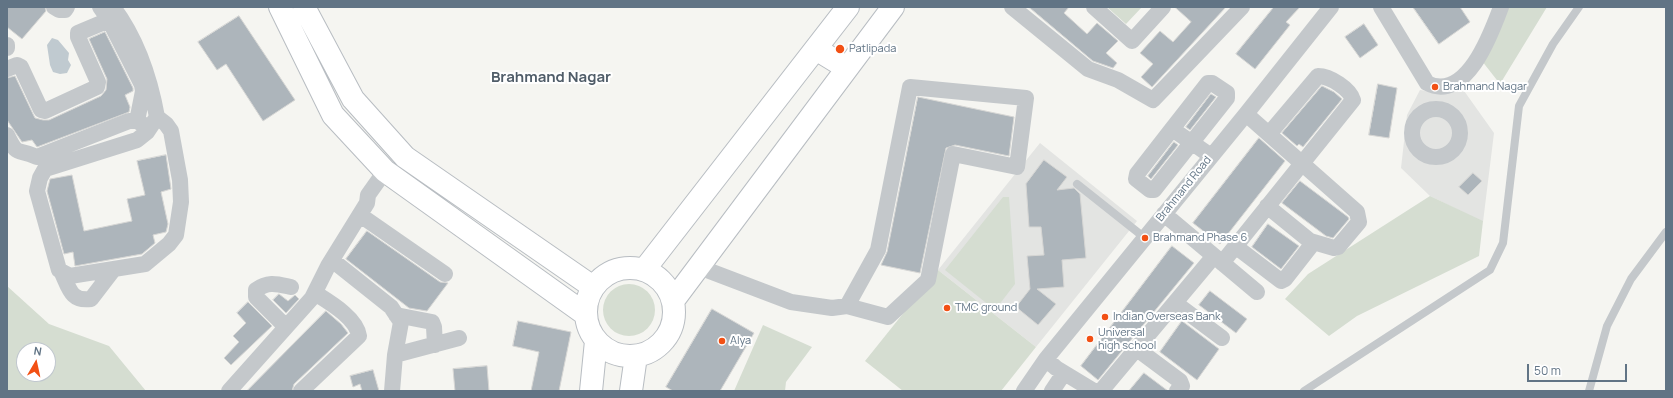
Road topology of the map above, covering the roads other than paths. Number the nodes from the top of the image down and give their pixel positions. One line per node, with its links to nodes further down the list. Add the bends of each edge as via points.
1 (54, 7): 2 (street, via 65,10)
2 (67, 7)
3 (280, 7): 31 (street, via 333,115)
4 (304, 7): 48 (street, via 353,99 405,157)
5 (848, 7): 18 (street)
6 (893, 7): 19 (street)
7 (1012, 7): 10 (street, via 1088,69 1118,80 1153,100)
8 (1094, 7): 9 (street, via 1132,41)
9 (1163, 7)
10 (1242, 7)
11 (1331, 7): 23 (street, Brahmand Road)
12 (1381, 7): 21 (street)
13 (1579, 7): 76 (lane, via 1553,44 1518,106 1503,243 1490,270)
14 (1496, 10): 21 (street, via 1484,49 1470,70 1455,83 1435,88)
15 (107, 11): 20 (street, via 78,33 98,82 97,87 45,111 41,110 21,67 16,65); 24 (street, via 120,16 142,59 152,91)
16 (7, 45): 17 (street)
17 (7, 48)
18 (816, 49): 19 (street); 44 (street)
19 (847, 68): 42 (street)
20 (7, 69)
21 (1427, 83): 22 (street)
22 (1425, 111)
23 (1246, 114): 27 (street); 29 (street, Brahmand Road)
24 (147, 122): 26 (street, via 129,121 37,157 15,150); 43 (street, via 166,124 171,131 180,180 181,202 176,235 145,264); 45 (street, via 137,140 45,169 37,191 58,270)
25 (1172, 129): 28 (street); 28 (street, via 1208,83 1227,93 1227,98); 28 (street, via 1137,174 1136,179 1150,190 1154,190)
26 (7, 134)
27 (1269, 134): 30 (street); 30 (street, via 1318,76 1326,76 1352,94 1353,100)
28 (1191, 142): 29 (street)
29 (1211, 156): 35 (street, Brahmand Road)
30 (1303, 164): 33 (street); 38 (street, via 1357,212 1359,222 1338,247)
31 (389, 173): 34 (street, via 375,199); 54 (street)
32 (1077, 184): 37 (lane)
33 (1267, 206): 38 (street); 39 (street)
34 (363, 209): 41 (street); 46 (street)
35 (1164, 214): 37 (street, Brahmand Road); 40 (street)
36 (1666, 232): 77 (lane, via 1631,279 1607,326)
37 (1145, 238): 64 (street, Brahmand Road)
38 (1310, 241): 39 (street, via 1310,247 1285,280 1280,281)
39 (1235, 246): 40 (street)
40 (1218, 259): 49 (street); 52 (street)
41 (332, 260): 50 (street); 55 (street, via 391,307)
42 (699, 267): 51 (street); 53 (street, via 792,302 832,308)
43 (114, 269): 45 (street, via 70,276); 45 (street, via 91,299 82,300 73,296)
44 (644, 270): 48 (street, via 630,267 615,269 602,276); 51 (street, via 657,277 667,288)
45 (61, 271)
46 (445, 274)
47 (291, 287): 56 (street, via 272,283 256,290 256,297)
48 (592, 287): 54 (street, via 586,300)
49 (1257, 292)
50 (315, 293): 56 (street); 67 (street, via 343,313 358,329 359,336)
51 (673, 301): 63 (street, via 674,316 670,330 662,342 650,351)
52 (1175, 303): 58 (street); 61 (street)
53 (847, 306): 53 (street, via 888,317 928,280 953,154 1017,167 1026,98 910,87 878,250)
54 (585, 314): 59 (street, via 588,328)
55 (396, 315): 60 (street, via 432,322); 62 (street, via 400,322)
56 (286, 327): 66 (street)
57 (459, 338): 60 (street)
58 (1222, 338)
59 (596, 341): 63 (street, via 607,350 621,355); 69 (street)
60 (435, 345): 62 (street)
61 (1137, 349): 74 (street); 75 (street, via 1180,381 1182,386)
62 (395, 356): 68 (street)
63 (636, 356): 70 (street)
64 (1046, 359): 65 (street); 71 (street, Brahmand Road)
65 (1064, 373): 72 (street); 73 (street)
66 (229, 391)
67 (301, 391)
68 (392, 391)
69 (591, 391)
70 (631, 391)
71 (1024, 391)
72 (1052, 391)
73 (1094, 391)
74 (1101, 391)
75 (1177, 391)
76 (1304, 391)
77 (1589, 391)

